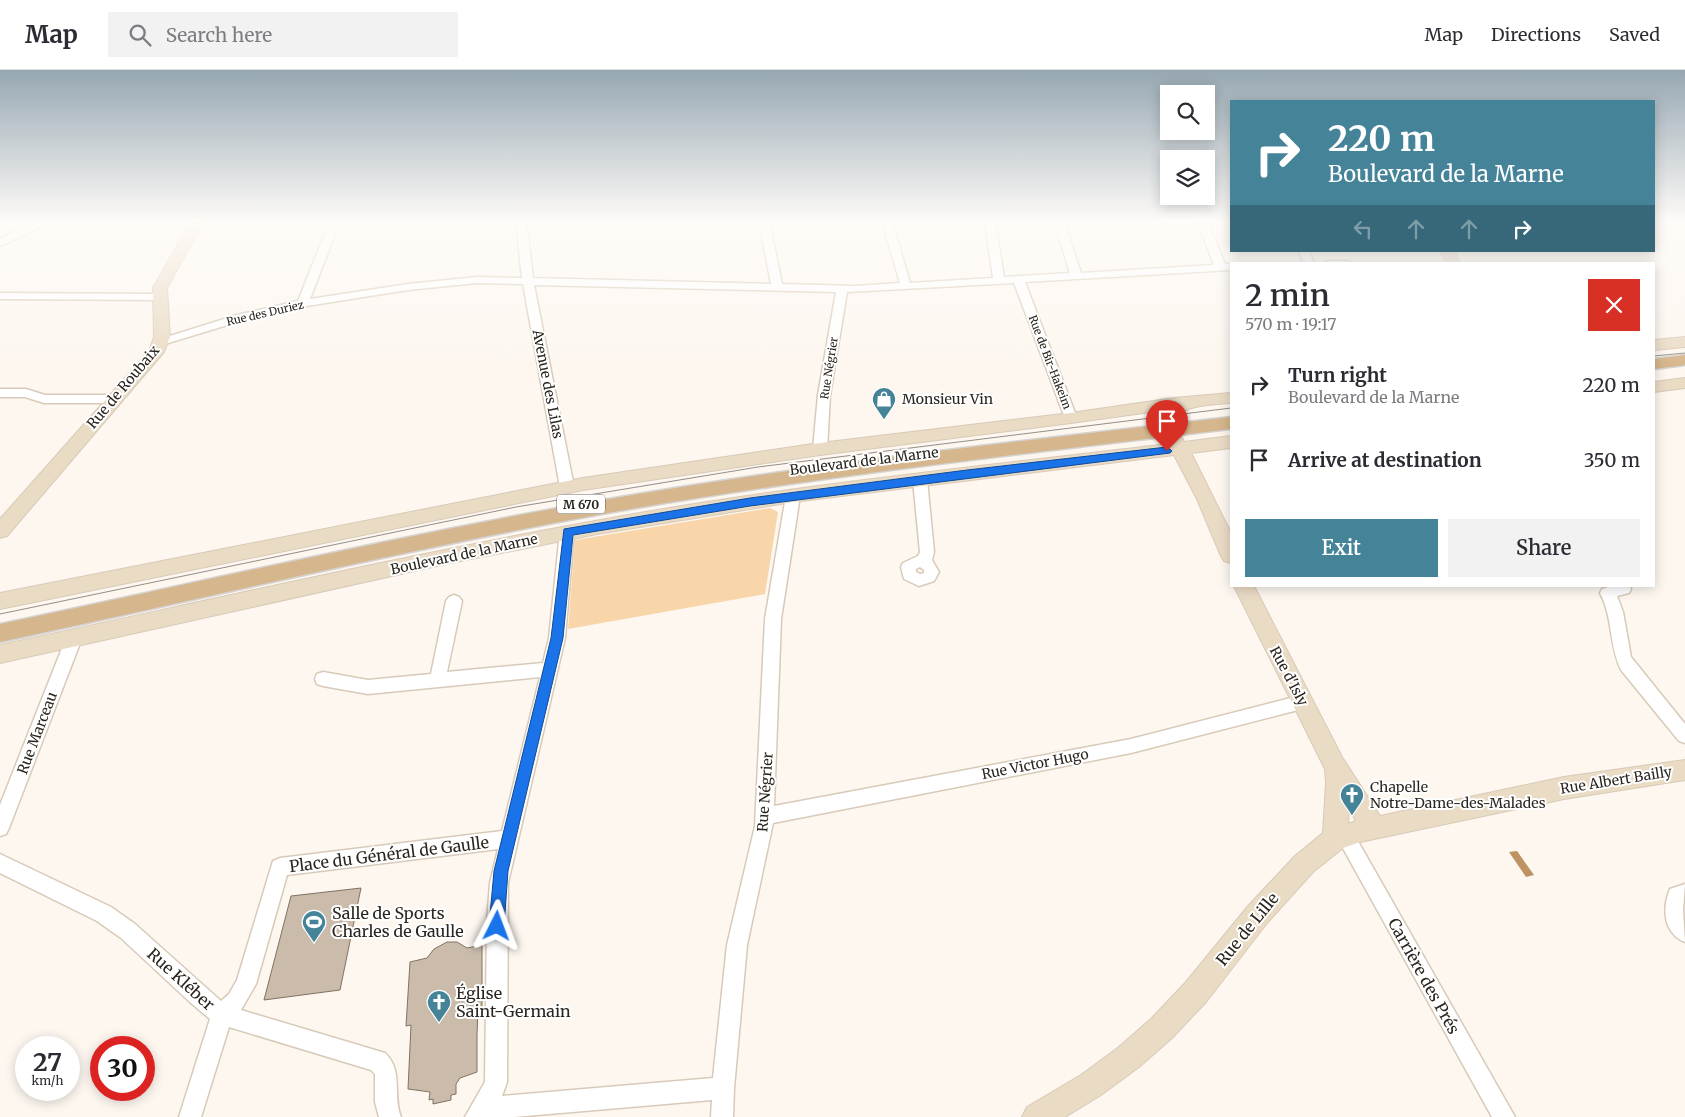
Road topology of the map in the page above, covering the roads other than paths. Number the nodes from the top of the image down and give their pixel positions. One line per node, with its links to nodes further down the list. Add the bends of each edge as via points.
1 (171, 270): 17 (main road, Rue de Roubaix)
2 (316, 270): 18 (street)
3 (527, 270): 11 (street, Avenue des Lilas)
4 (773, 270): 14 (street)
5 (901, 270): 13 (street)
6 (998, 270): 10 (street)
7 (1074, 270): 9 (street)
8 (1172, 270): 9 (street, Rue des Duriez)
9 (1076, 275): 12 (street, Rue des Duriez)
10 (1000, 280): 12 (street, Rue des Duriez); 13 (street, Rue des Duriez)
11 (528, 281): 14 (street, Rue des Duriez); 18 (street, Rue des Duriez, via 482,280 421,285); 37 (street, Avenue des Lilas)
12 (1020, 283): 31 (street, Rue de Bir-Hakeim)
13 (906, 286): 15 (street, Rue des Duriez)
14 (777, 288): 15 (street, Rue des Duriez)
15 (842, 289): 35 (street, Rue Négrier, via 824,395)
16 (0, 296): 17 (street)
17 (159, 297): 19 (main road, Rue de Roubaix)
18 (303, 303): 19 (street, Rue des Duriez, via 240,317)
19 (161, 342): 29 (main road, Rue de Roubaix)
20 (1685, 342): 21 (main road)
21 (1655, 345)
22 (1685, 360): 23 (main road)
23 (1655, 364)
24 (1685, 366): 25 (main road)
25 (1655, 370)
26 (1685, 383): 27 (main road)
27 (1655, 387)
28 (0, 393): 29 (street, via 26,393 44,399)
29 (114, 399): 39 (main road, Rue de Roubaix)
30 (1230, 404): 31 (main road, Boulevard de la Marne, via 1174,403); 33 (main road, Boulevard de la Marne / M 670)
31 (1071, 418): 35 (main road, Boulevard de la Marne)
32 (1230, 423): 33 (main road, Boulevard de la Marne / M 670)
33 (1174, 436): 34 (main road, Boulevard de la Marne); 36 (main road, Boulevard de la Marne); 41 (main road); 48 (main road, Boulevard de la Marne / M 670, via 844,463 616,497); 49 (main road, Boulevard de la Marne / M 670, via 1148,433 737,486 600,508)
34 (1230, 442)
35 (820, 448): 37 (main road, Boulevard de la Marne)
36 (920, 480): 38 (main road, Boulevard de la Marne); 42 (street, via 927,552)
37 (567, 487): 46 (main road, Boulevard de la Marne)
38 (793, 496): 40 (main road, Boulevard de la Marne); 60 (street, Rue Négrier, via 774,619)
39 (0, 531)
40 (568, 532): 50 (main road, Boulevard de la Marne); 52 (street, via 560,622)
41 (1230, 554)
42 (924, 562)
43 (1244, 587): 55 (main road, Rue d'Isly)
44 (1624, 589): 45 (street)
45 (1604, 590): 56 (street, via 1617,615 1623,660)
46 (0, 601)
47 (454, 601): 54 (street)
48 (0, 624)
49 (0, 633)
50 (74, 638): 51 (main road, Boulevard de la Marne); 61 (street, Rue Marceau)
51 (0, 654)
52 (550, 669): 54 (street); 64 (street)
53 (323, 679): 54 (street, via 368,687)
54 (438, 680)
55 (1302, 702): 57 (main road, Rue d'Isly); 60 (street, Rue Victor Hugo, via 1131,746)
56 (1685, 736)
57 (1334, 764): 62 (main road, Rue d'Isly); 63 (main road, Rue d'Isly)
58 (1685, 770): 59 (main road, Rue Albert Bailly, via 1572,786)
59 (1489, 804): 62 (main road, Rue de Lille)
60 (765, 816): 69 (street, Rue Négrier, via 737,945)
61 (0, 828)
62 (1374, 828): 63 (main road, Rue de Lille)
63 (1340, 837): 74 (main road, Rue de Lille, via 1304,864 1274,895 1196,992 1162,1028 1110,1072); 75 (street, Carrière des Prés)
64 (509, 839): 68 (street, Place du Général de Gaulle, via 280,867 246,984); 70 (street, via 498,897 497,1071 492,1094)
65 (0, 863): 68 (street, Rue Kléber, via 104,914 128,931)
66 (1685, 893): 67 (street, via 1677,896 1673,913)
67 (1685, 932)
68 (222, 1015): 71 (street); 72 (street, Rue Kléber, via 377,1061 386,1070 385,1103)
69 (723, 1088): 70 (street); 73 (street, Rue Négrier)
70 (481, 1110)
71 (190, 1117)
72 (390, 1117)
73 (722, 1117)
74 (1037, 1117)
75 (1504, 1117)

